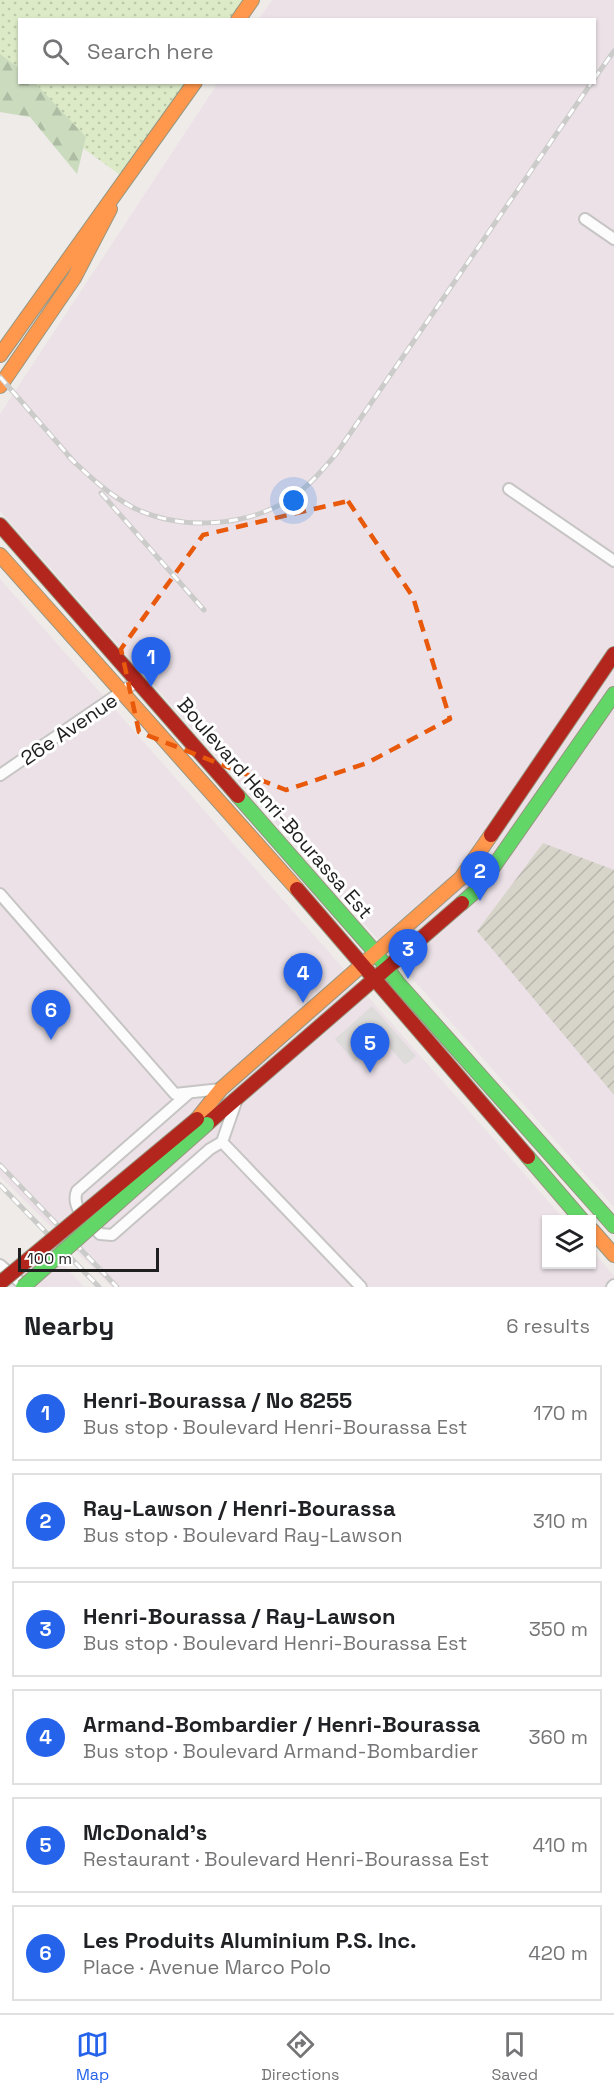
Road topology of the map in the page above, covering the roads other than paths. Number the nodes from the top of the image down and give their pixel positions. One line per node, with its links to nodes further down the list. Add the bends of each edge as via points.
1 (252, 0): 2 (street)
2 (239, 18)
3 (194, 84): 4 (street)
4 (114, 198): 7 (street, via 89,225); 8 (street, via 100,231 56,304)
5 (585, 219): 6 (street)
6 (614, 239)
7 (0, 355)
8 (0, 386)
9 (509, 489): 12 (street)
10 (0, 525): 14 (street, Boulevard Henri-Bourassa Est)
11 (0, 555): 15 (street, Boulevard Henri-Bourassa Est)
12 (614, 561)
13 (614, 654): 19 (street, via 469,869)
14 (136, 682): 15 (street, 26e Avenue); 19 (street, Boulevard Henri-Bourassa Est)
15 (121, 694): 17 (street, 26e Avenue); 20 (street, Boulevard Henri-Bourassa Est)
16 (614, 694): 21 (street, via 487,879)
17 (0, 775)
18 (0, 894): 24 (street, via 175,1094)
19 (375, 952): 20 (street); 21 (street, Boulevard Henri-Bourassa Est)
20 (362, 964): 22 (street, Boulevard Henri-Bourassa Est); 23 (street)
21 (388, 969): 22 (street); 29 (street, Boulevard Henri-Bourassa Est)
22 (374, 980): 25 (street); 28 (street, Boulevard Henri-Bourassa Est)
23 (221, 1089): 24 (street); 26 (street)
24 (189, 1093): 27 (street, via 76,1191 75,1205 100,1234 112,1235)
25 (238, 1098): 26 (street); 27 (street)
26 (202, 1122): 33 (street, bridge, via 44,1244); 34 (street, bridge)
27 (222, 1142): 35 (street)
28 (578, 1215)
29 (614, 1226)
30 (596, 1235): 31 (street)
31 (614, 1255)
32 (0, 1265): 34 (street)
33 (0, 1283)
34 (24, 1287)
35 (361, 1287)

